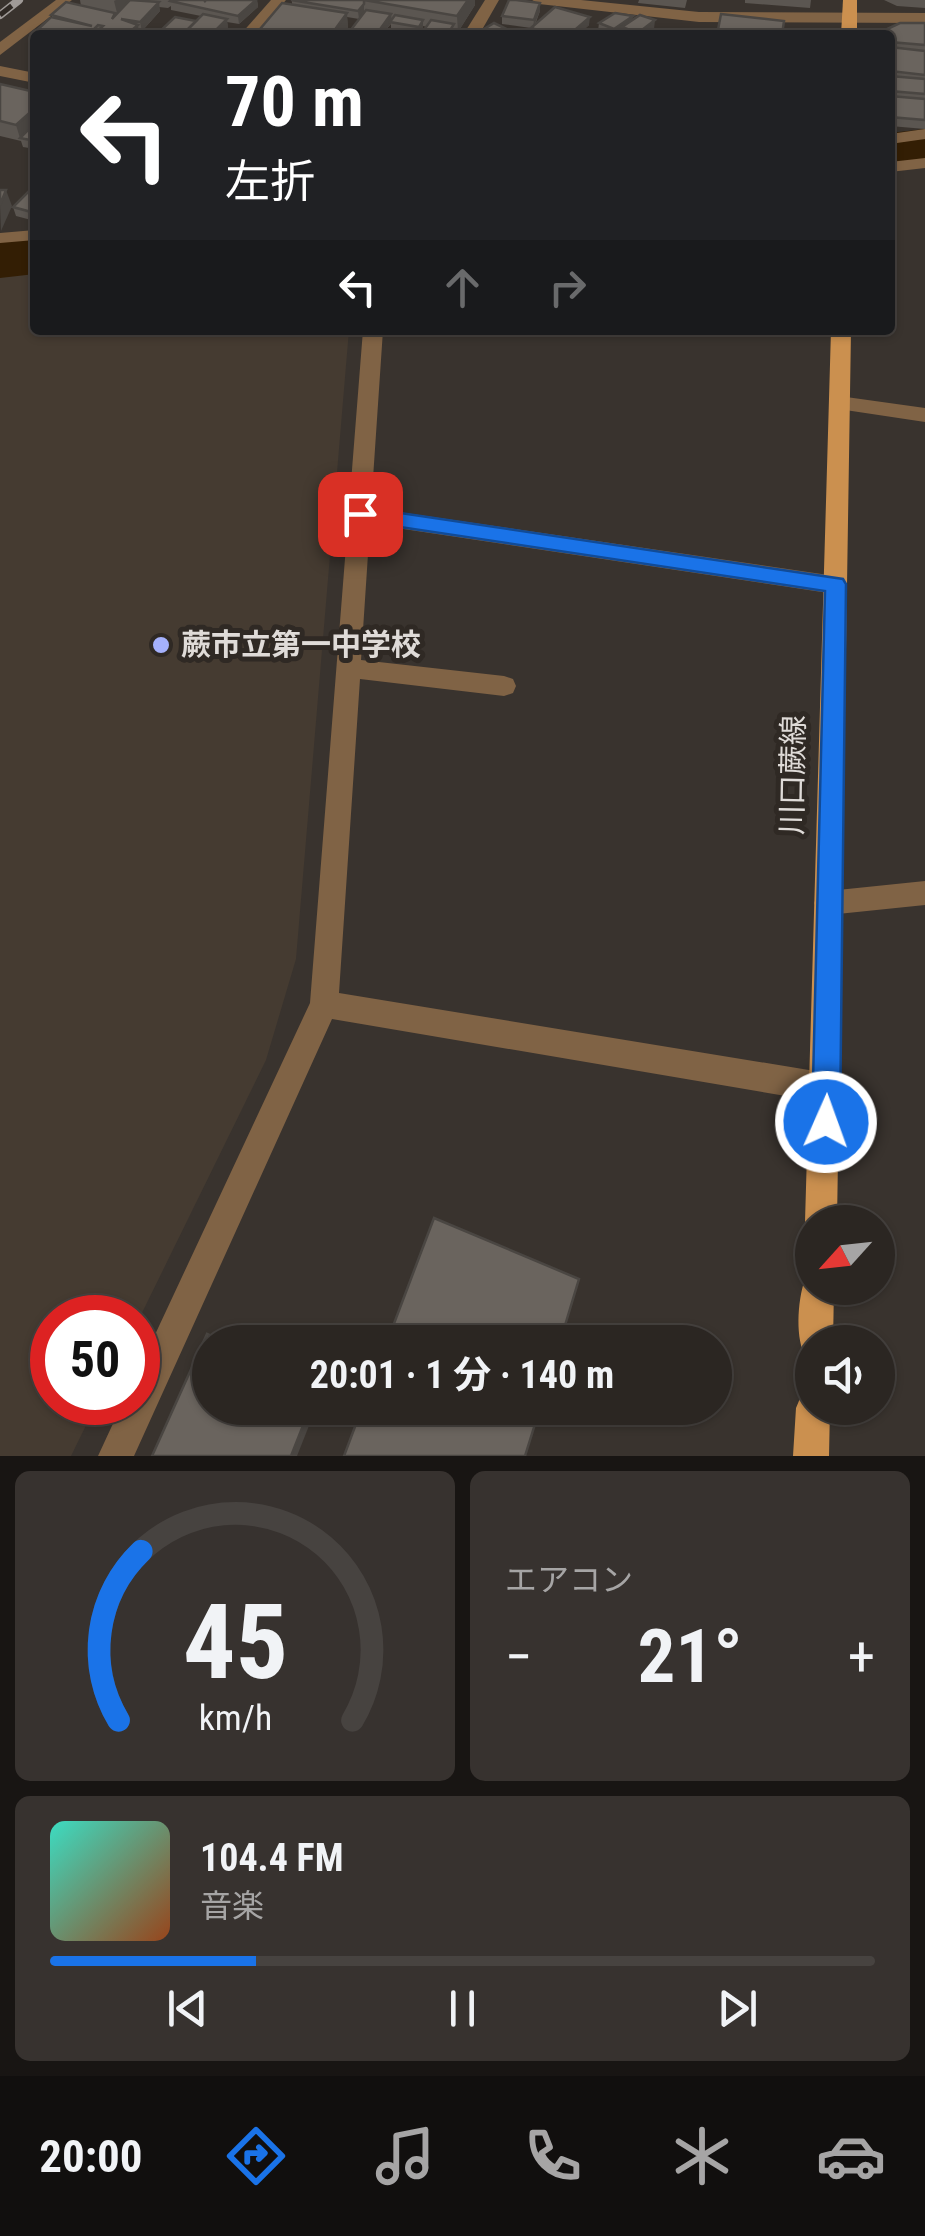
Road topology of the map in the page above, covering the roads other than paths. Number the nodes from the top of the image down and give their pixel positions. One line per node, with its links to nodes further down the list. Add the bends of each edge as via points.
1 (65, 0): 10 (street)
2 (279, 0): 8 (street)
3 (492, 0): 9 (street)
4 (539, 0): 7 (street)
5 (850, 0): 7 (main road)
6 (925, 18): 7 (street)
7 (849, 27)
8 (252, 30)
9 (474, 30)
10 (0, 50)
11 (0, 71): 12 (street)
12 (30, 77)
13 (925, 134): 14 (street)
14 (895, 137)
15 (925, 163): 16 (street)
16 (895, 166)
17 (30, 236): 18 (street)
18 (0, 238)
19 (372, 335): 23 (street)
20 (841, 335): 21 (main road, 川口蕨線)
21 (839, 404): 22 (street); 24 (main road, 川口蕨線)
22 (925, 414)
23 (360, 514): 24 (street); 25 (street)
24 (836, 584): 28 (main road, 川口蕨線)
25 (350, 668): 26 (street); 29 (street)
26 (504, 686)
27 (925, 894): 28 (street)
28 (828, 903): 30 (main road, 川口蕨線)
29 (324, 1004): 30 (street); 33 (street)
30 (827, 1088): 31 (main road, 川口蕨線)
31 (822, 1205)
32 (812, 1425): 34 (main road)
33 (116, 1456)
34 (811, 1456)

